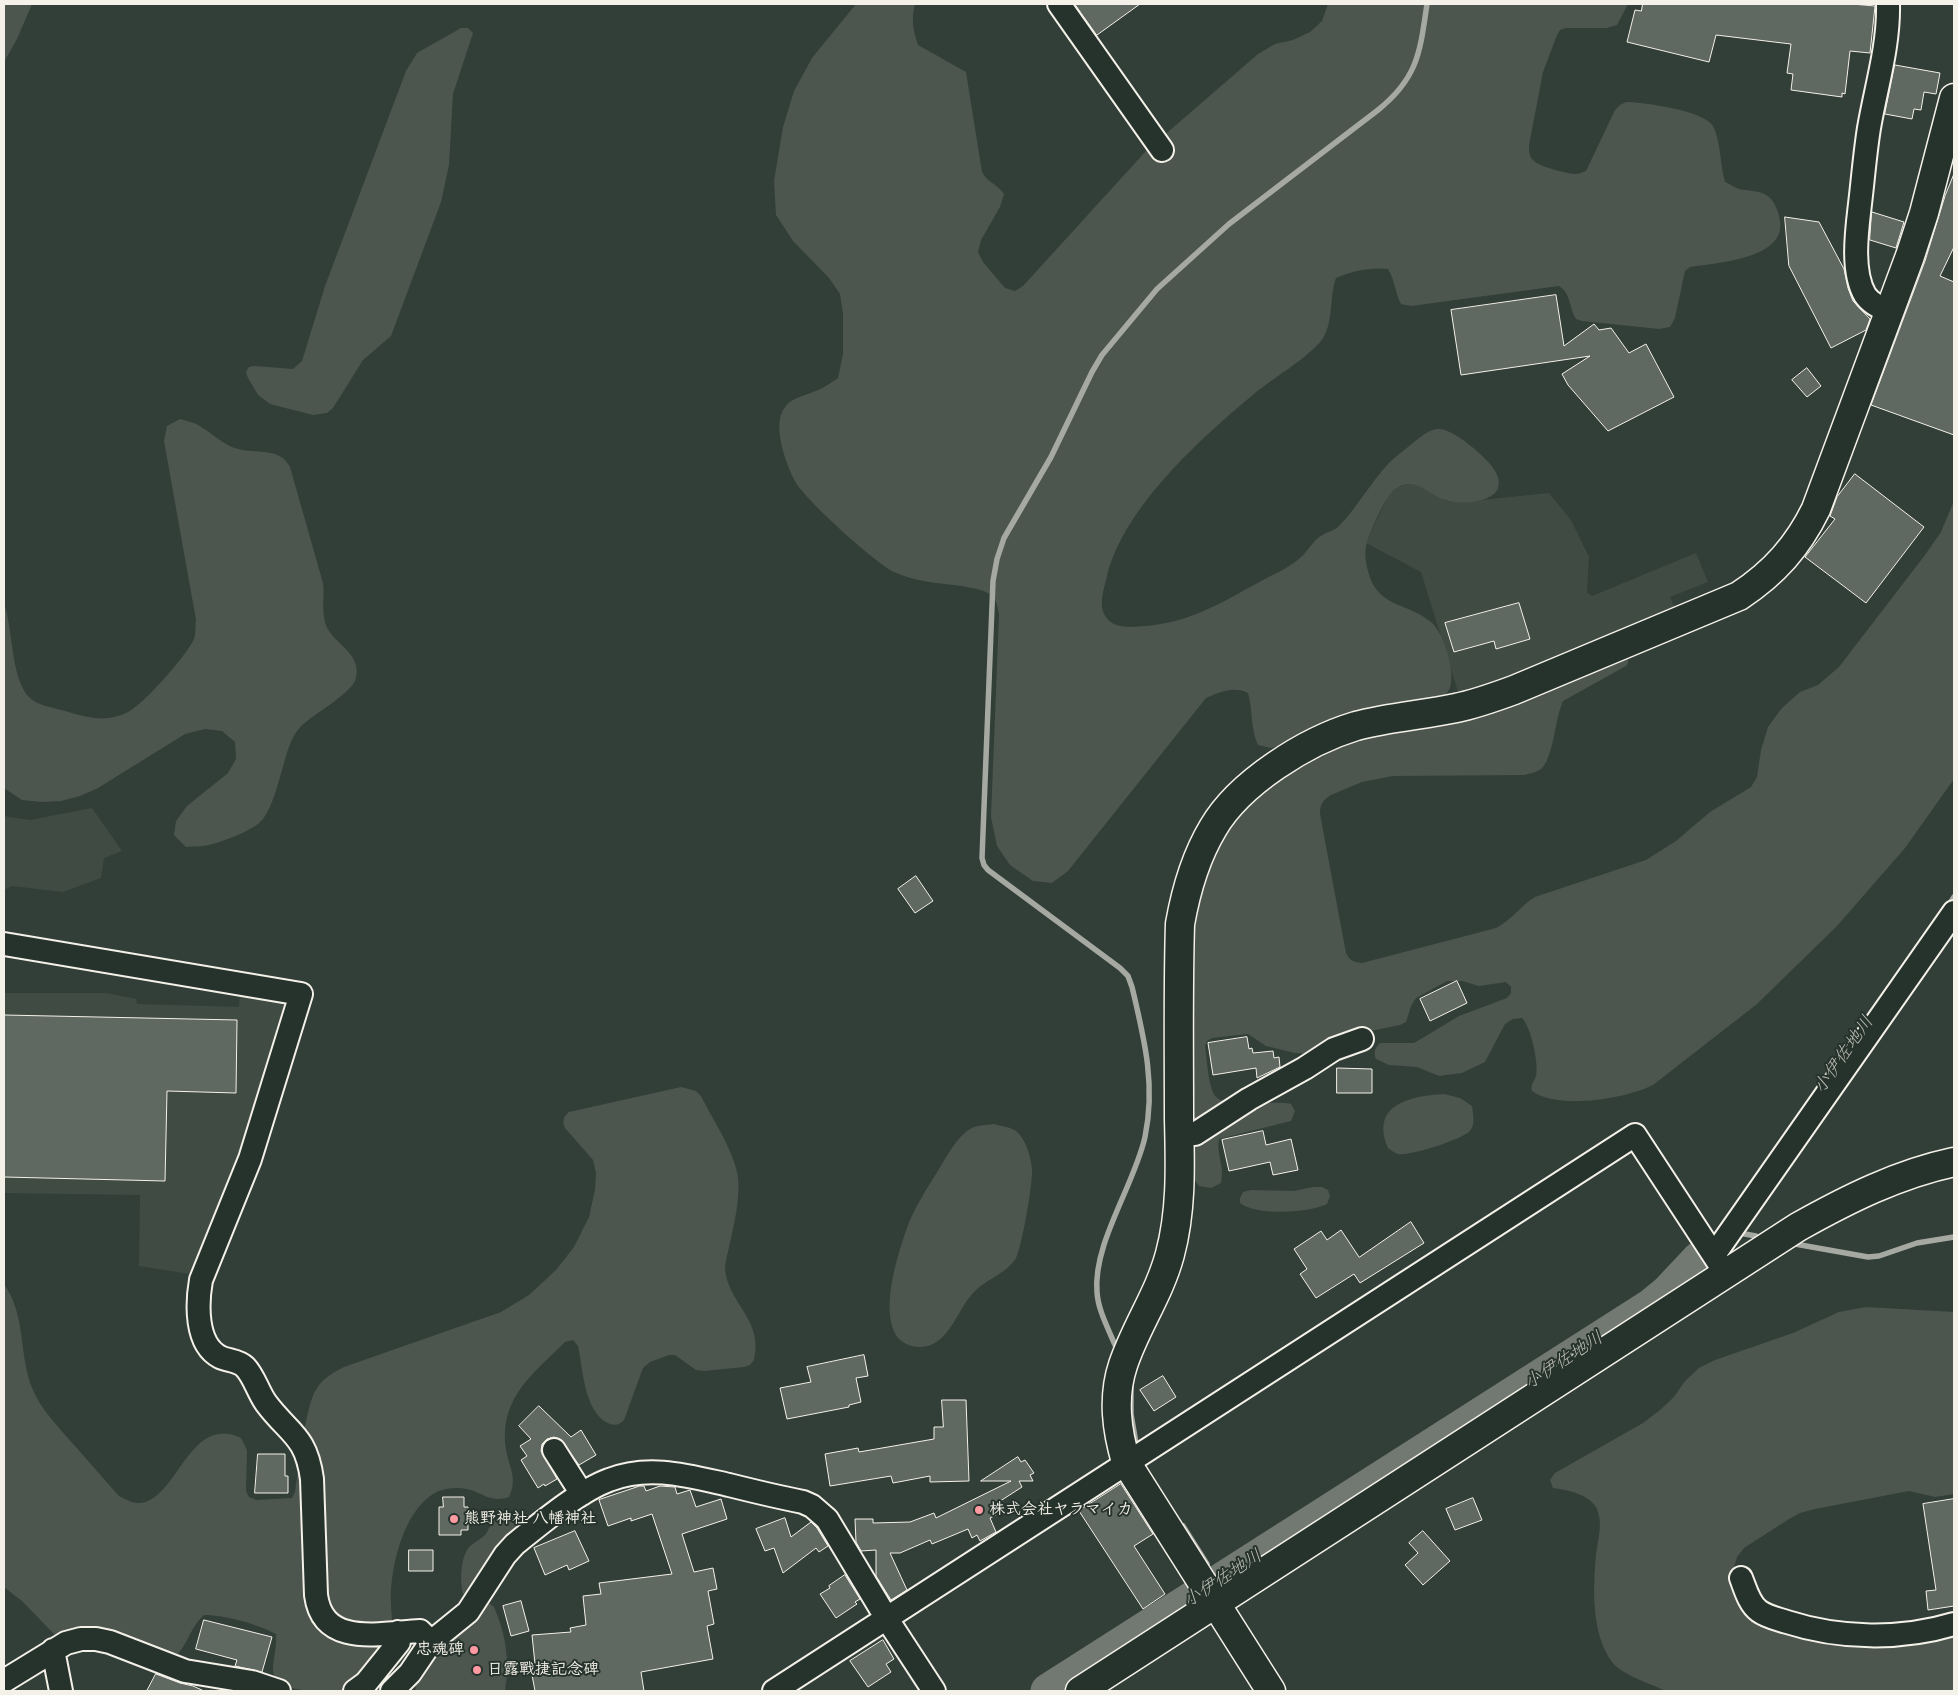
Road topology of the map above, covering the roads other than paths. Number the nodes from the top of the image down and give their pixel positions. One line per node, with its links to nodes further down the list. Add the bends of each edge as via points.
1 (1059, 4): 4 (street)
2 (1888, 4): 5 (street, via 1886,42 1869,130 1856,254 1865,296)
3 (1954, 98): 5 (street, via 1924,213)
4 (1162, 150)
5 (1890, 311): 9 (street, via 1808,526 1785,559 1756,585 1721,604 1485,701 1389,718 1355,726 1322,739 1291,755 1236,799 1214,826 1197,857 1186,890 1180,924)
6 (1954, 912): 11 (street)
7 (4, 944): 19 (street, via 301,994 250,1159 201,1280 198,1295 200,1325 211,1349 219,1356 244,1366 267,1404 303,1445 310,1461 316,1595 323,1617 334,1628 348,1633)
8 (1362, 1039): 9 (street, via 1334,1049 1195,1134)
9 (1180, 1134): 13 (street, via 1178,1208 1170,1253 1156,1296 1123,1366 1118,1390 1118,1423)
10 (1954, 1162): 11 (street, via 1916,1172 1855,1196 1798,1227)
11 (1714, 1256): 13 (street, via 1635,1135); 16 (street)
12 (554, 1450): 14 (street)
13 (1126, 1462): 16 (street); 17 (street)
14 (582, 1494): 17 (street, via 628,1474 666,1472 812,1506 827,1519); 20 (street, via 515,1544 468,1612)
15 (1740, 1578): 18 (street, via 1757,1610 1806,1627 1883,1635)
16 (1209, 1593): 29 (street); 30 (street)
17 (887, 1619): 27 (street); 28 (street)
18 (1954, 1624)
19 (398, 1632): 20 (street, via 420,1631); 25 (street, via 399,1642 366,1683)
20 (431, 1642): 26 (street, via 410,1673)
21 (53, 1650): 22 (street); 23 (street); 24 (street, via 74,1641 96,1639 185,1670 252,1682)
22 (4, 1682)
23 (61, 1691)
24 (279, 1691)
25 (355, 1691)
26 (392, 1691)
27 (774, 1691)
28 (934, 1691)
29 (1080, 1691)
30 (1271, 1691)

